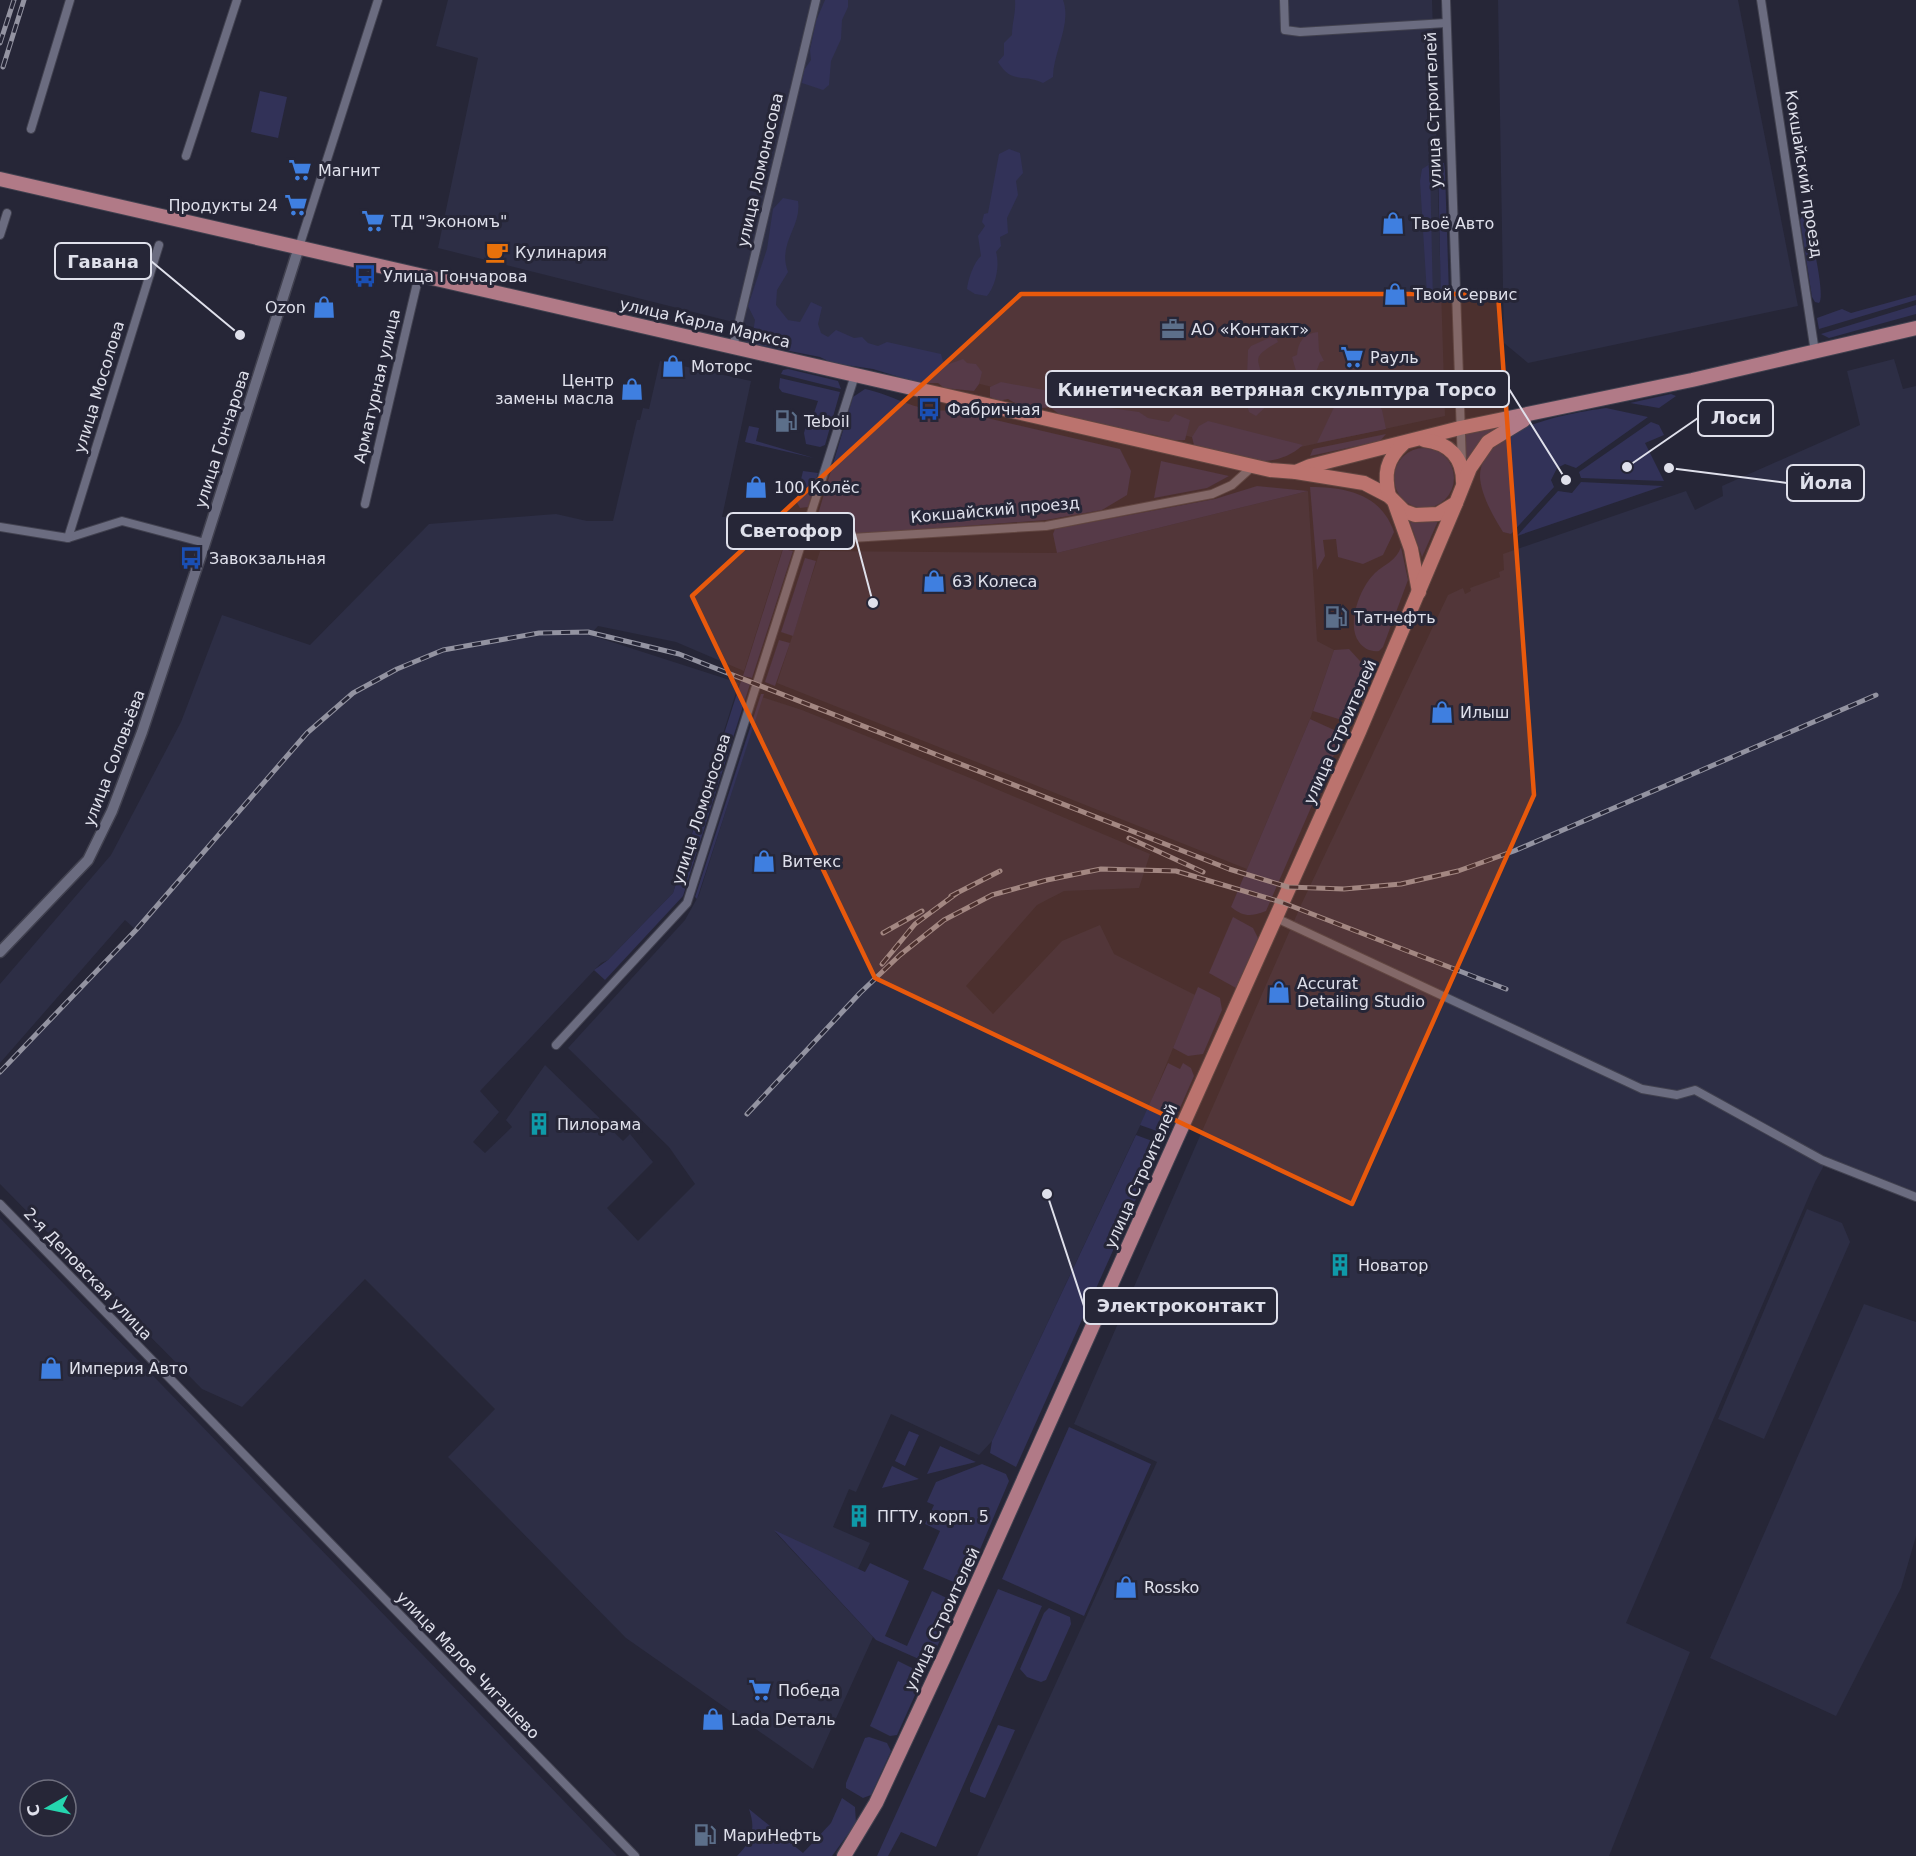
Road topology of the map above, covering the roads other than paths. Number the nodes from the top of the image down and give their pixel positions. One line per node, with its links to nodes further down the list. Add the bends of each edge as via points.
1 (70, 0): 9 (street)
2 (237, 0): 10 (street)
3 (378, 0): 15 (street, улица Гончарова)
4 (816, 0): 18 (street, улица Ломоносова)
5 (1284, 0): 8 (street, via 1285,30)
6 (1446, 0): 8 (street, улица Строителей)
7 (1761, 0): 19 (street, Кокшайский проезд)
8 (1446, 23): 22 (street, улица Строителей)
9 (31, 129)
10 (186, 156)
11 (0, 179): 15 (main road, улица Карла Маркса)
12 (7, 213): 13 (street)
13 (0, 235)
14 (159, 245): 32 (street, улица Мосолова)
15 (299, 247): 16 (main road, улица Карла Маркса); 34 (street, улица Гончарова)
16 (418, 275): 18 (main road, улица Карла Маркса); 30 (street, Арматурная улица)
17 (1916, 327): 19 (main road)
18 (734, 347): 20 (main road, улица Карла Маркса)
19 (1815, 352): 21 (main road)
20 (855, 375): 25 (main road, улица Карла Маркса); 33 (street, улица Ломоносова)
21 (1542, 411): 22 (main road); 27 (main road, via 1488,442)
22 (1460, 428): 23 (main road); 27 (street, улица Строителей)
23 (1419, 440): 24 (main road); 27 (main road, via 1452,451)
24 (1403, 444): 26 (main road, улица Карла Маркса); 28 (main road, via 1385,472)
25 (1252, 468): 26 (main road, улица Карла Маркса); 33 (street, Кокшайский проезд, via 1232,485 1212,494 1046,526)
26 (1296, 472): 28 (main road, via 1364,483)
27 (1463, 478): 29 (main road)
28 (1391, 499): 29 (main road, via 1404,511 1427,516 1448,510); 35 (main road, via 1411,549)
29 (1456, 503): 35 (main road, улица Строителей)
30 (365, 504)
31 (0, 527): 32 (street)
32 (69, 538): 34 (street, via 122,521)
33 (803, 542): 38 (street, улица Ломоносова, via 687,903)
34 (205, 543): 37 (street, улица Соловьёва, via 142,732 101,837 88,860)
35 (1419, 594): 36 (main road, улица Строителей)
36 (1274, 917): 39 (street, via 1642,1089 1677,1095 1695,1090 1822,1160); 43 (main road, улица Строителей, via 950,1644 876,1803)
37 (0, 952)
38 (556, 1045)
39 (1916, 1197)
40 (0, 1204): 41 (street, 2-я Деповская улица)
41 (280, 1494): 42 (street, улица Малое Чигашево)
42 (635, 1856)
43 (844, 1856)

